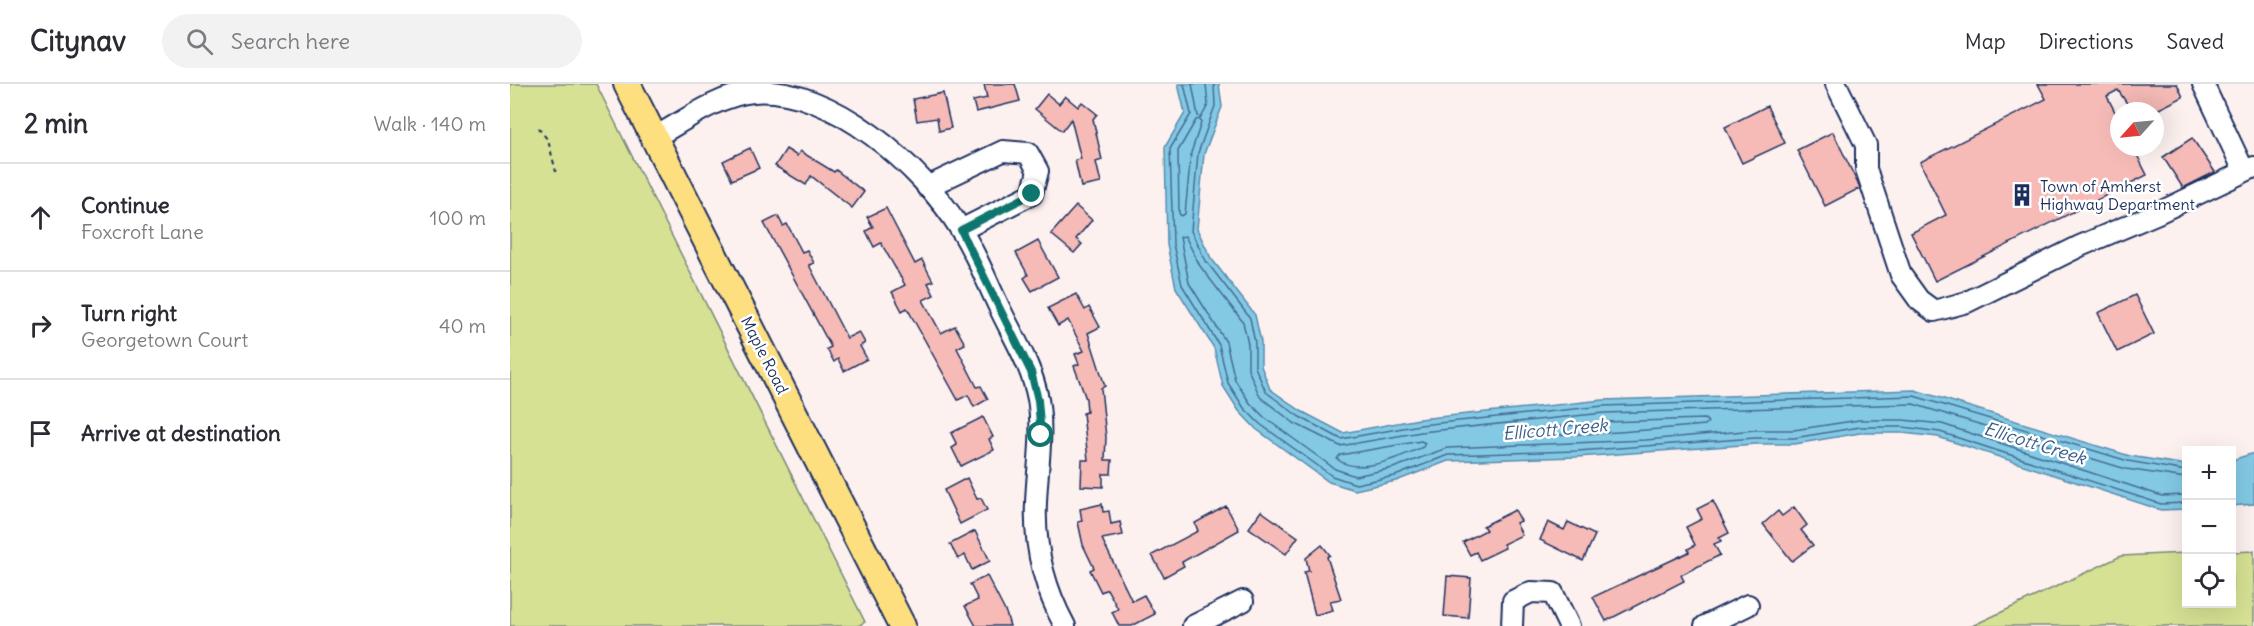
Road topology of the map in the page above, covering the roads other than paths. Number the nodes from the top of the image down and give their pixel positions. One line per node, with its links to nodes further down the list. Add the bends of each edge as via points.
1 (627, 84): 4 (main road, Maple Road)
2 (1836, 84): 5 (street, via 1866,145 1866,169 1901,275 1919,300 1934,311 1967,302)
3 (2203, 84): 5 (street)
4 (655, 137): 6 (street, via 729,98 771,92 814,103 861,127 903,160); 10 (main road, Maple Road)
5 (2249, 169)
6 (927, 187): 7 (street); 7 (street, via 1003,151 1028,153 1038,171 1032,194)
7 (961, 230): 11 (street, via 1031,372 1041,435 1037,538 1048,588)
8 (1243, 601): 12 (street)
9 (1748, 605): 15 (street)
10 (902, 626)
11 (1065, 626)
12 (1193, 626)
13 (1512, 626): 14 (street, via 1513,601 1531,592 1552,593)
14 (1569, 626)
15 (1705, 626)

